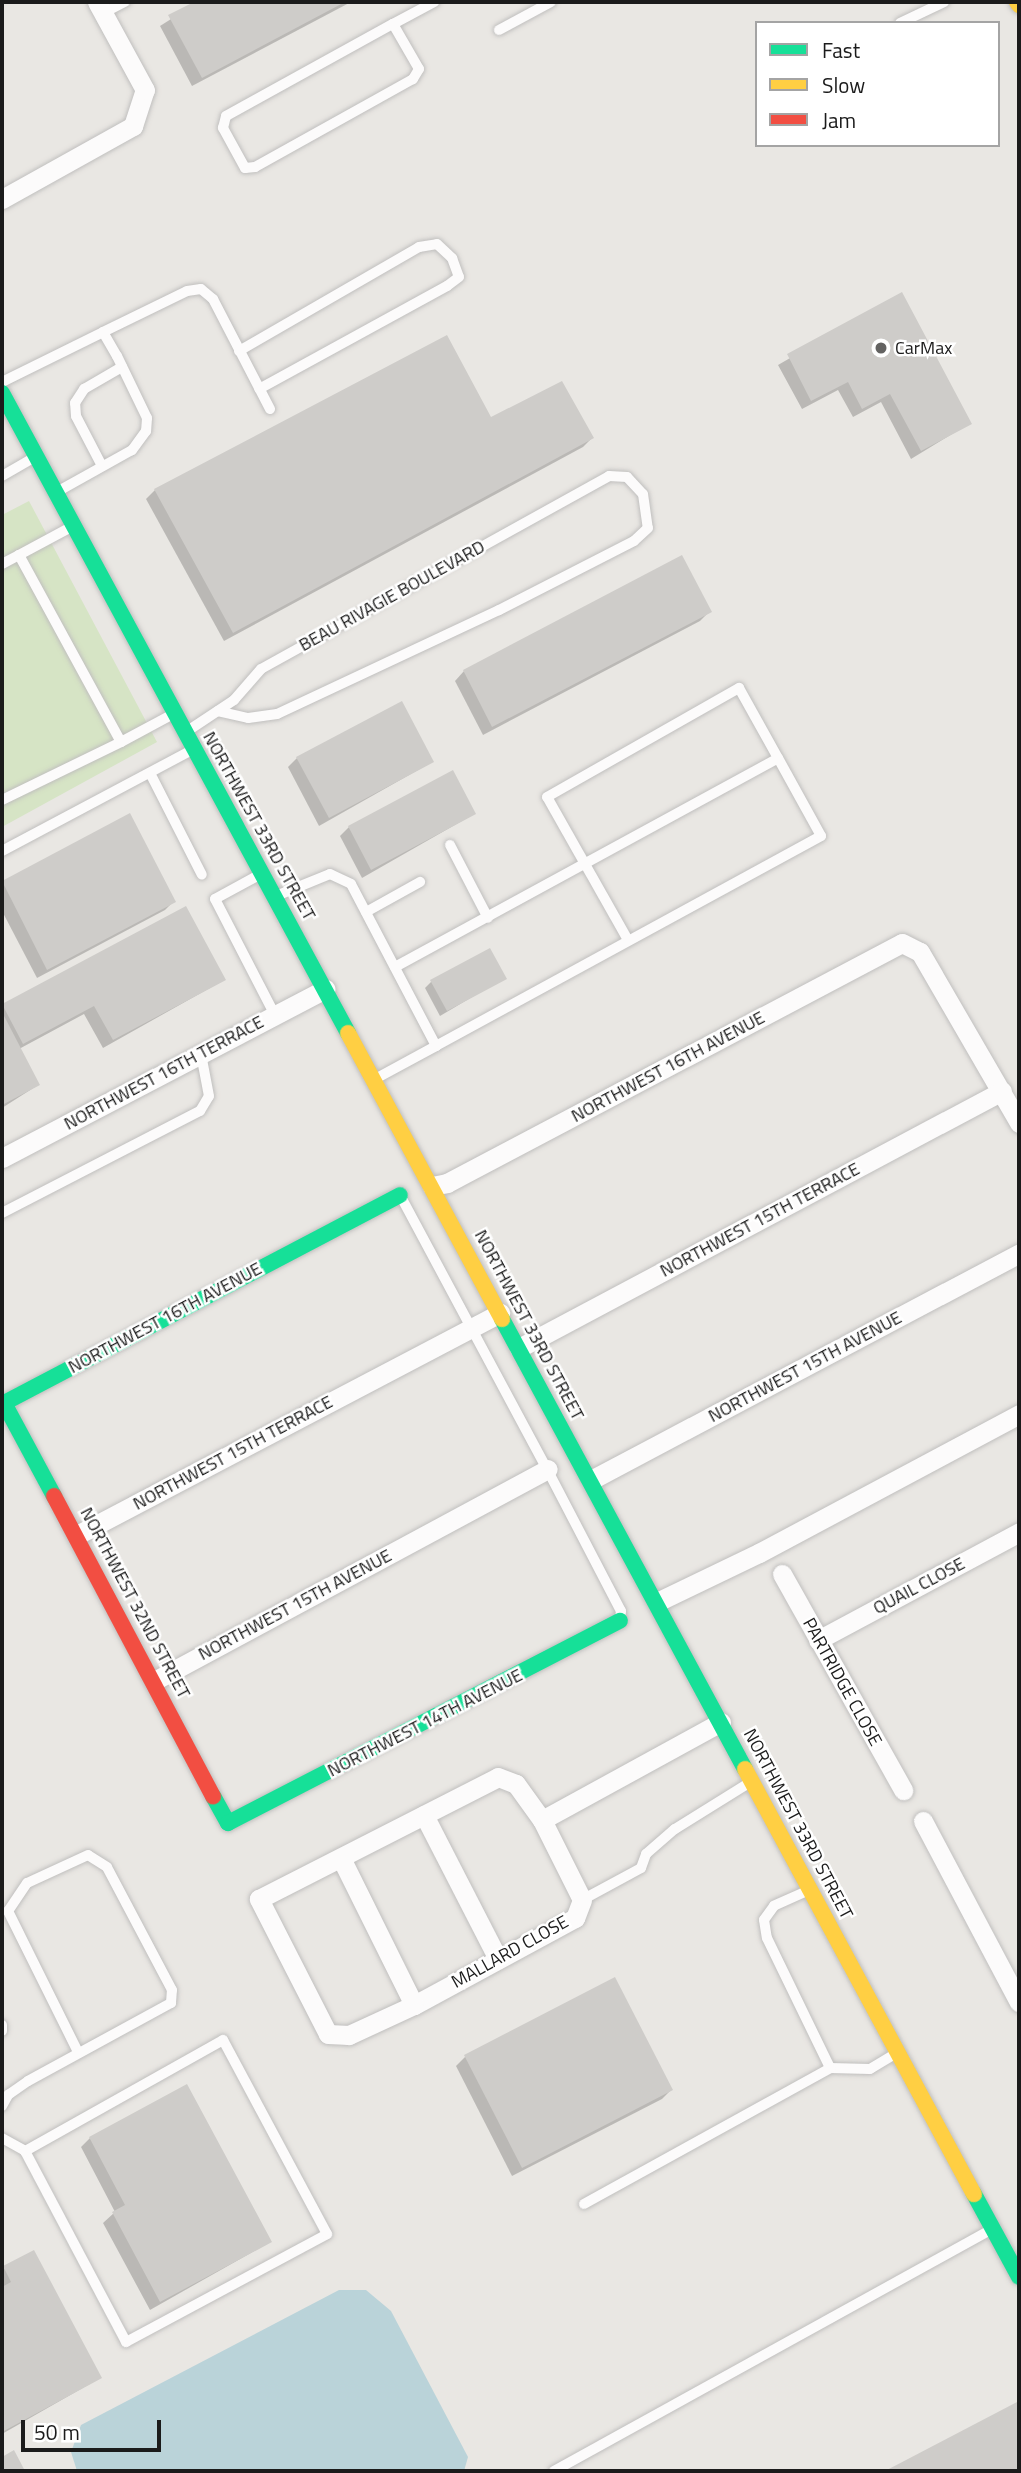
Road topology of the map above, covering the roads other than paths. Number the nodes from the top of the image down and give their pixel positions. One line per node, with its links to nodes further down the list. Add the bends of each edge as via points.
1 (125, 2): 5 (lane)
2 (434, 2): 7 (lane)
3 (551, 2): 8 (lane)
4 (943, 2): 6 (lane)
5 (100, 8): 9 (street, via 145,90 133,126)
6 (904, 21)
7 (393, 24): 7 (lane, via 226,116 223,128 245,167 255,167 413,79 419,69)
8 (499, 30)
9 (2, 199)
10 (103, 332): 11 (lane, via 187,290 201,289 213,299); 12 (lane); 13 (lane)
11 (239, 351): 14 (lane); 14 (lane, via 419,247 437,244 452,258 458,277 447,286)
12 (122, 366): 18 (lane, via 147,418 146,431 132,450); 18 (lane, via 84,389 75,404 76,416)
13 (2, 382)
14 (259, 389): 16 (lane)
15 (2, 393): 17 (street, NORTHWEST 33RD STREET)
16 (270, 409)
17 (36, 456): 19 (lane); 20 (street, NORTHWEST 33RD STREET)
18 (102, 466): 20 (lane)
19 (2, 476)
20 (56, 492): 21 (street, NORTHWEST 33RD STREET)
21 (74, 526): 22 (lane); 25 (street, NORTHWEST 33RD STREET)
22 (19, 555): 23 (lane); 27 (lane)
23 (2, 564)
24 (218, 711): 24 (lane, BEAU RIVAGIE BOULEVARD, via 261,669 609,476 627,477 643,494 650,513 649,528 635,541 289,709 248,718); 26 (lane, BEAU RIVAGIE BOULEVARD)
25 (176, 713): 26 (street, NORTHWEST 33RD STREET); 27 (lane)
26 (186, 732): 28 (street, NORTHWEST 33RD STREET)
27 (121, 742): 31 (lane)
28 (195, 749): 30 (lane); 35 (street, NORTHWEST 33RD STREET)
29 (778, 758): 34 (lane); 34 (lane, via 739,688 547,797); 41 (lane, via 821,836)
30 (150, 773): 33 (lane); 36 (lane)
31 (2, 800)
32 (450, 845): 40 (lane)
33 (2, 851)
34 (586, 866): 40 (lane); 41 (lane)
35 (262, 873): 38 (street, NORTHWEST 33RD STREET); 44 (lane, via 215,899)
36 (202, 876)
37 (420, 882): 39 (lane)
38 (275, 896): 39 (lane, via 330,874 351,884); 43 (street, NORTHWEST 33RD STREET)
39 (366, 912): 42 (lane)
40 (488, 918): 42 (lane)
41 (628, 940): 45 (lane)
42 (394, 967): 45 (lane)
43 (325, 989): 44 (street, NORTHWEST 16TH TERRACE); 47 (street, NORTHWEST 33RD STREET)
44 (275, 1015): 46 (street, NORTHWEST 16TH TERRACE)
45 (436, 1046): 47 (lane)
46 (201, 1054): 50 (street, NORTHWEST 16TH TERRACE); 53 (lane, via 209,1096 200,1111)
47 (375, 1079): 51 (street, NORTHWEST 33RD STREET)
48 (1002, 1091): 49 (street); 51 (street, NORTHWEST 16TH AVENUE, via 920,953 902,943 447,1183); 57 (street, NORTHWEST 15TH TERRACE)
49 (1019, 1123)
50 (2, 1158)
51 (432, 1186): 55 (street, NORTHWEST 33RD STREET)
52 (400, 1195): 56 (lane); 58 (street, NORTHWEST 16TH AVENUE)
53 (2, 1213)
54 (1019, 1253): 61 (street, NORTHWEST 15TH AVENUE)
55 (500, 1312): 56 (street, NORTHWEST 15TH TERRACE); 57 (street, NORTHWEST 33RD STREET)
56 (473, 1326): 60 (lane); 63 (street, NORTHWEST 15TH TERRACE)
57 (519, 1348): 61 (street, NORTHWEST 33RD STREET)
58 (4, 1403): 63 (street, NORTHWEST 32ND STREET)
59 (1019, 1414): 65 (street, via 759,1553)
60 (547, 1469): 66 (lane, via 621,1611); 68 (street, NORTHWEST 15TH AVENUE)
61 (591, 1480): 65 (street, NORTHWEST 33RD STREET)
62 (1019, 1532): 67 (street, QUAIL CLOSE)
63 (77, 1535): 68 (street, NORTHWEST 32ND STREET)
64 (782, 1574): 67 (street, PARTRIDGE CLOSE)
65 (657, 1602): 69 (street, NORTHWEST 33RD STREET)
66 (620, 1621): 75 (street, NORTHWEST 14TH AVENUE)
67 (818, 1640): 71 (street, PARTRIDGE CLOSE)
68 (154, 1681): 75 (street, NORTHWEST 32ND STREET)
69 (721, 1722): 70 (street, NORTHWEST 33RD STREET); 73 (street)
70 (753, 1781): 77 (street, NORTHWEST 33RD STREET); 78 (lane, via 675,1829 646,1854 641,1868)
71 (903, 1790)
72 (424, 1815): 73 (street, MALLARD CLOSE, via 498,1777 516,1784); 76 (street, MALLARD CLOSE); 79 (street)
73 (542, 1820): 78 (street, MALLARD CLOSE)
74 (923, 1821): 80 (street)
75 (228, 1823)
76 (341, 1858): 81 (street); 81 (street, MALLARD CLOSE, via 260,1899 328,2034 349,2035)
77 (811, 1889): 85 (street, NORTHWEST 33RD STREET); 86 (lane, via 774,1906 764,1920 767,1938)
78 (582, 1900): 79 (street, MALLARD CLOSE, via 575,1918)
79 (498, 1959): 81 (street, MALLARD CLOSE)
80 (1019, 2002)
81 (414, 2005)
82 (2, 2025): 83 (lane)
83 (2, 2031)
84 (78, 2052): 84 (lane, via 8,1911 27,1883 88,1855 107,1867 172,1990 171,2003); 87 (lane, via 8,2095)
85 (898, 2052): 86 (lane, via 870,2069); 91 (street, NORTHWEST 33RD STREET)
86 (830, 2068): 90 (lane)
87 (2, 2106)
88 (2, 2138): 89 (lane)
89 (25, 2151): 89 (lane, via 126,2342 327,2234 223,2040)
90 (584, 2204)
91 (993, 2229): 92 (street, NORTHWEST 33RD STREET); 93 (lane)
92 (1019, 2277)
93 (554, 2471)

